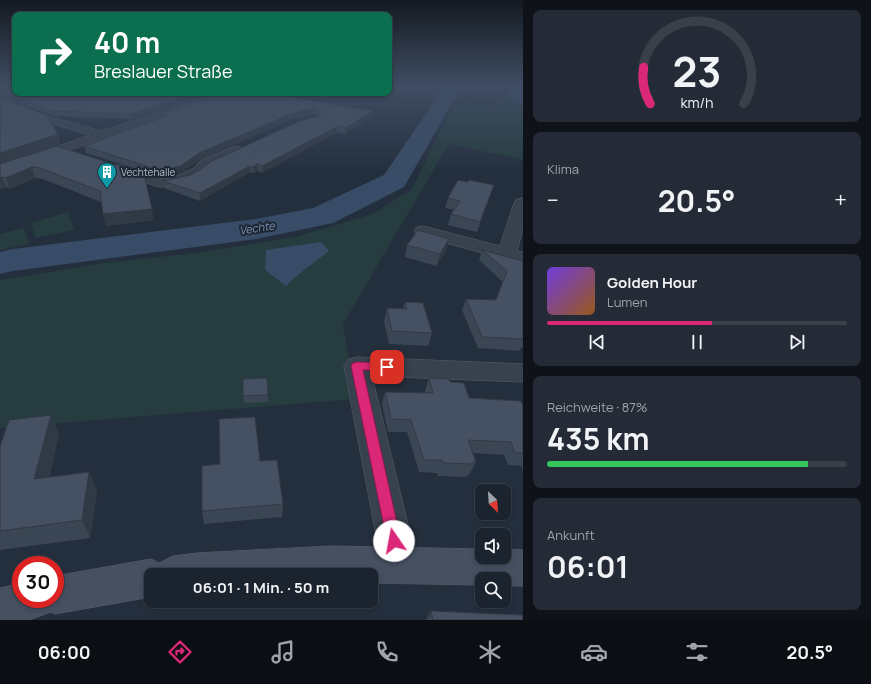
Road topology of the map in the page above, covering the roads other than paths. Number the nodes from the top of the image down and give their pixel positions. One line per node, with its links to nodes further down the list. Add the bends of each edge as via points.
1 (36, 115): 3 (street)
2 (162, 115): 3 (street)
3 (102, 135): 5 (street)
4 (247, 145): 7 (street, via 205,164 200,171 169,184)
5 (60, 150): 6 (street); 8 (street)
6 (82, 157)
7 (103, 164)
8 (0, 171)
9 (522, 203): 11 (street)
10 (423, 231): 11 (street)
11 (515, 256)
12 (523, 373): 13 (street, via 357,366)
13 (400, 566): 14 (main road, via 331,564); 15 (main road)
14 (254, 568)
15 (523, 568)
16 (144, 579): 17 (main road)
17 (64, 593)
18 (12, 604): 19 (main road)
19 (0, 607)

